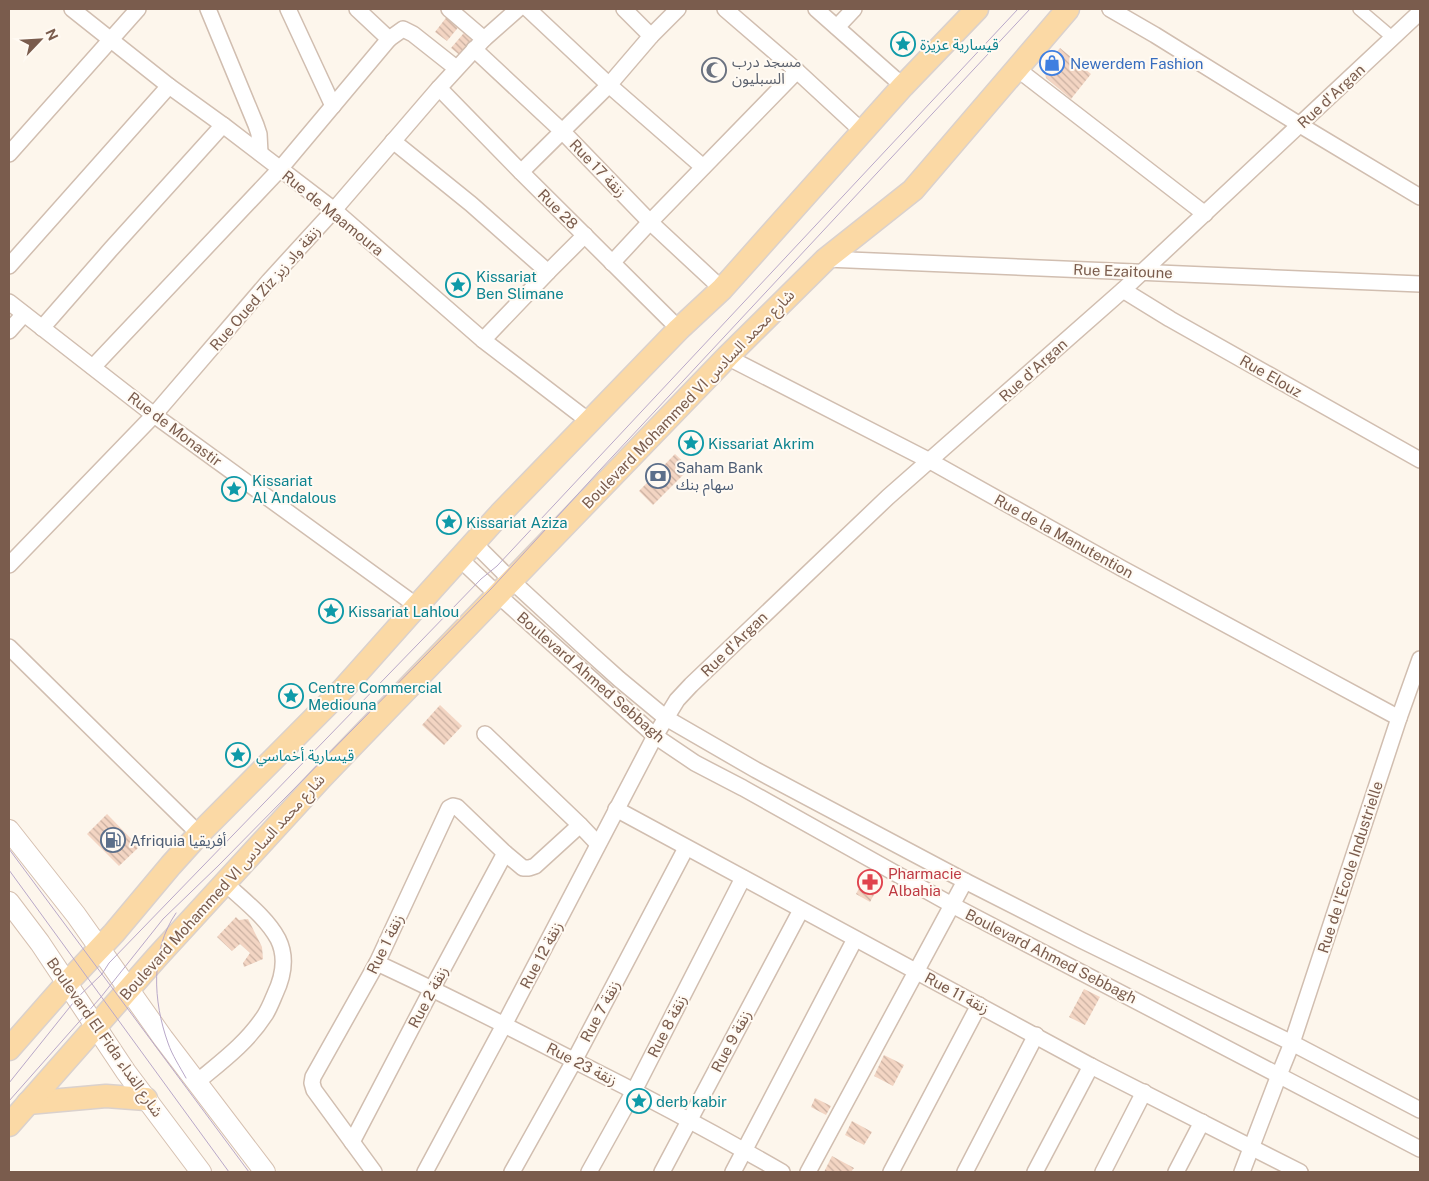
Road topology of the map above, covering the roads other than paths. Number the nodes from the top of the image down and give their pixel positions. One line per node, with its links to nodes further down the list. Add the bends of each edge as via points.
1 (72, 9): 23 (street, Rue de Maamoura)
2 (138, 9): 23 (street)
3 (208, 9): 39 (street, via 256,124)
4 (288, 9): 33 (street)
5 (356, 9): 24 (street)
6 (449, 9): 21 (street)
7 (518, 9): 21 (street, Rue Oued Ziz زنقة واد زيز)
8 (528, 9): 29 (street)
9 (624, 9): 20 (street)
10 (678, 9): 20 (street)
11 (725, 9): 28 (street)
12 (816, 9): 19 (street)
13 (854, 9): 19 (street)
14 (977, 9): 31 (main road)
15 (1068, 9): 27 (main road, Boulevard Mohammed VI شارع محمد السادس)
16 (1110, 9): 35 (street)
17 (1359, 9): 22 (street)
18 (1420, 12): 22 (street, Rue d'Argan)
19 (838, 27): 31 (street)
20 (651, 36): 29 (street)
21 (484, 38): 25 (street, Rue Oued Ziz زنقة واد زيز)
22 (1393, 38): 35 (street, Rue d'Argan)
23 (112, 39): 30 (street, Rue de Maamoura); 40 (street)
24 (389, 39): 26 (street, via 403,29); 33 (street)
25 (474, 49): 26 (street, Rue Oued Ziz زنقة واد زيز); 36 (street, Rue 17 زنقة)
26 (456, 68): 32 (street, Rue Oued Ziz زنقة واد زيز)
27 (1016, 68): 46 (street); 49 (main road, Boulevard Mohammed VI شارع محمد السادس, via 912,190)
28 (796, 72): 37 (street); 41 (street)
29 (609, 85): 36 (street); 41 (street)
30 (169, 86): 34 (street, Rue de Maamoura); 51 (street)
31 (903, 86): 37 (main road)
32 (438, 88): 38 (street, Rue Oued Ziz زنقة واد زيز); 43 (street, Rue 28)
33 (333, 106): 42 (street)
34 (224, 125): 39 (street, Rue de Maamoura); 59 (street)
35 (1300, 126): 44 (street); 46 (street, Rue d'Argan)
36 (563, 132): 43 (street); 47 (street, Rue 17 زنقة)
37 (863, 132): 55 (main road)
38 (393, 141): 45 (street, Rue Oued Ziz زنقة واد زيز); 52 (street)
39 (260, 153): 42 (street, Rue de Maamoura)
40 (9, 154)
41 (703, 167): 47 (street)
42 (280, 170): 45 (street, Rue de Maamoura); 64 (street)
43 (521, 172): 48 (street, Rue 28)
44 (1420, 196)
45 (334, 210): 62 (street, Rue de Maamoura); 65 (street, Rue Oued Ziz زنقة واد زيز)
46 (1205, 214): 53 (street, Rue d'Argan)
47 (650, 222): 50 (street); 55 (street, Rue 17 زنقة)
48 (585, 236): 50 (street, Rue 28); 52 (street)
49 (826, 259): 53 (street, Rue Ezaitoune); 63 (main road, Boulevard Mohammed VI شارع محمد السادس)
50 (612, 263): 60 (street, Rue 28)
51 (9, 266)
52 (548, 272): 62 (street)
53 (1143, 272): 54 (street, Rue Ezaitoune); 56 (street, Rue d'Argan)
54 (1420, 284)
55 (722, 289): 60 (main road)
56 (1124, 290): 67 (street, Rue Elouz); 68 (street, Rue d'Argan)
57 (9, 302): 58 (street, Rue de Monastir)
58 (24, 314): 59 (street, Rue de Monastir); 61 (street)
59 (42, 328): 64 (street, Rue de Monastir)
60 (679, 329): 66 (main road)
61 (9, 331)
62 (483, 340): 66 (street, Rue de Maamoura)
63 (726, 357): 68 (street, Rue de la Manutention); 71 (main road, Boulevard Mohammed VI شارع محمد السادس)
64 (94, 367): 65 (street, Rue de Monastir)
65 (154, 415): 70 (street, Rue Oued Ziz زنقة واد زيز); 72 (street, Rue de Monastir)
66 (590, 422): 69 (main road)
67 (1420, 460)
68 (930, 461): 77 (street, Rue d'Argan, via 691,685); 78 (street, Rue de la Manutention)
69 (467, 551): 71 (street, Boulevard Ahmed Sebbagh); 71 (street, Boulevard Ahmed Sebbagh); 72 (main road)
70 (12, 557)
71 (505, 588): 74 (street, Boulevard Ahmed Sebbagh); 76 (street, Boulevard Ahmed Sebbagh); 92 (main road, Boulevard Mohammed VI شارع محمد السادس)
72 (416, 606): 84 (main road, via 344,688)
73 (9, 647): 84 (street)
74 (589, 652): 76 (street); 77 (street, Boulevard Ahmed Sebbagh)
75 (1420, 659): 78 (street, Rue de l'Ecole Industrielle)
76 (576, 666): 80 (street, Boulevard Ahmed Sebbagh)
77 (666, 718): 80 (street, Rue d'Argan); 87 (street, Boulevard Ahmed Sebbagh, via 756,770)
78 (1399, 718): 109 (street, Rue de l'Ecole Industrielle)
79 (485, 734): 82 (street)
80 (655, 736): 81 (street, Rue 12 زنقة); 89 (street, Boulevard Ahmed Sebbagh, via 695,763)
81 (616, 809): 85 (street, Rue 12 زنقة); 86 (street, Rue 11 زنقة)
82 (580, 825): 85 (street); 88 (street, via 535,866 523,868)
83 (9, 830): 98 (main road)
84 (199, 834): 98 (main road)
85 (598, 844): 106 (street, Rue 12 زنقة)
86 (686, 848): 90 (street, Rue 11 زنقة); 111 (street, Rue 7 زنقة)
87 (910, 851): 89 (street); 91 (street, Boulevard Ahmed Sebbagh)
88 (505, 854): 99 (street, Rue 1 زنقة, via 457,807 449,808); 103 (street, Rue 2 زنقة)
89 (897, 875): 94 (street, Boulevard Ahmed Sebbagh)
90 (742, 878): 95 (street, Rue 11 زنقة); 115 (street, Rue 8 زنقة)
91 (965, 881): 94 (street); 97 (street, Boulevard Ahmed Sebbagh)
92 (225, 883): 104 (main road, Boulevard Mohammed VI شارع محمد السادس); 114 (street, via 272,930 281,947 283,968 274,998 256,1028 232,1053)
93 (9, 902): 102 (main road, Boulevard El Fida شارع الفداء)
94 (952, 905): 100 (street, Boulevard Ahmed Sebbagh); 101 (street)
95 (801, 910): 96 (street, Rue 11 زنقة); 120 (street, Rue 9 زنقة)
96 (855, 939): 101 (street, Rue 11 زنقة); 126 (street)
97 (1081, 940): 100 (street); 109 (street, Boulevard Ahmed Sebbagh)
98 (100, 949): 102 (main road); 104 (main road)
99 (377, 963): 103 (street, Rue 23 زنقة); 123 (street, Rue 1 زنقة, via 312,1077 314,1090)
100 (1068, 964): 113 (street, Boulevard Ahmed Sebbagh)
101 (917, 972): 105 (street, Rue 11 زنقة); 136 (street)
102 (67, 983): 107 (main road, Boulevard El Fida شارع الفداء); 110 (main road)
103 (432, 989): 106 (street, Rue 23 زنقة); 123 (street, Rue 2 زنقة)
104 (128, 990): 107 (main road, Boulevard Mohammed VI شارع محمد السادس); 114 (main road)
105 (979, 1005): 108 (street, Rue 11 زنقة); 137 (street)
106 (504, 1025): 111 (street, Rue 23 زنقة); 130 (street, Rue 12 زنقة)
107 (96, 1026): 117 (main road, Boulevard El Fida شارع الفداء); 118 (main road, Boulevard Mohammed VI شارع محمد السادس)
108 (1036, 1035): 112 (street, Rue 11 زنقة); 138 (street)
109 (1292, 1043): 113 (street, Rue de l'Ecole Industrielle); 119 (street, Boulevard Ahmed Sebbagh)
110 (9, 1049)
111 (574, 1060): 115 (street, Rue 23 زنقة); 131 (street, Rue 7 زنقة)
112 (1091, 1066): 116 (street, Rue 11 زنقة); 139 (street)
113 (1279, 1074): 124 (street, Rue de l'Ecole Industrielle); 125 (street, Boulevard Ahmed Sebbagh)
114 (196, 1082): 128 (main road)
115 (634, 1091): 120 (street, Rue 23 زنقة); 132 (street, Rue 8 زنقة)
116 (1144, 1092): 121 (street, Rue 11 زنقة); 140 (street)
117 (146, 1099): 118 (main road, via 106,1096); 127 (main road, Boulevard El Fida شارع الفداء)
118 (28, 1103): 122 (main road, Boulevard Mohammed VI شارع محمد السادس)
119 (1420, 1110)
120 (690, 1120): 126 (street, Rue 23 زنقة); 133 (street, Rue 9 زنقة)
121 (1202, 1122): 124 (street, Rue 11 زنقة); 141 (street)
122 (9, 1126)
123 (352, 1142): 129 (street)
124 (1251, 1148): 142 (street, Rue de l'Ecole Industrielle); 143 (street, Rue 11 زنقة)
125 (1420, 1149)
126 (745, 1150): 134 (street); 135 (street, Rue 23 زنقة)
127 (201, 1172)
128 (265, 1172)
129 (374, 1172)
130 (425, 1172)
131 (512, 1172)
132 (589, 1172)
133 (662, 1172)
134 (733, 1172)
135 (782, 1172)
136 (808, 1172)
137 (891, 1172)
138 (965, 1172)
139 (1035, 1172)
140 (1104, 1172)
141 (1176, 1172)
142 (1242, 1172)
143 (1300, 1172)

